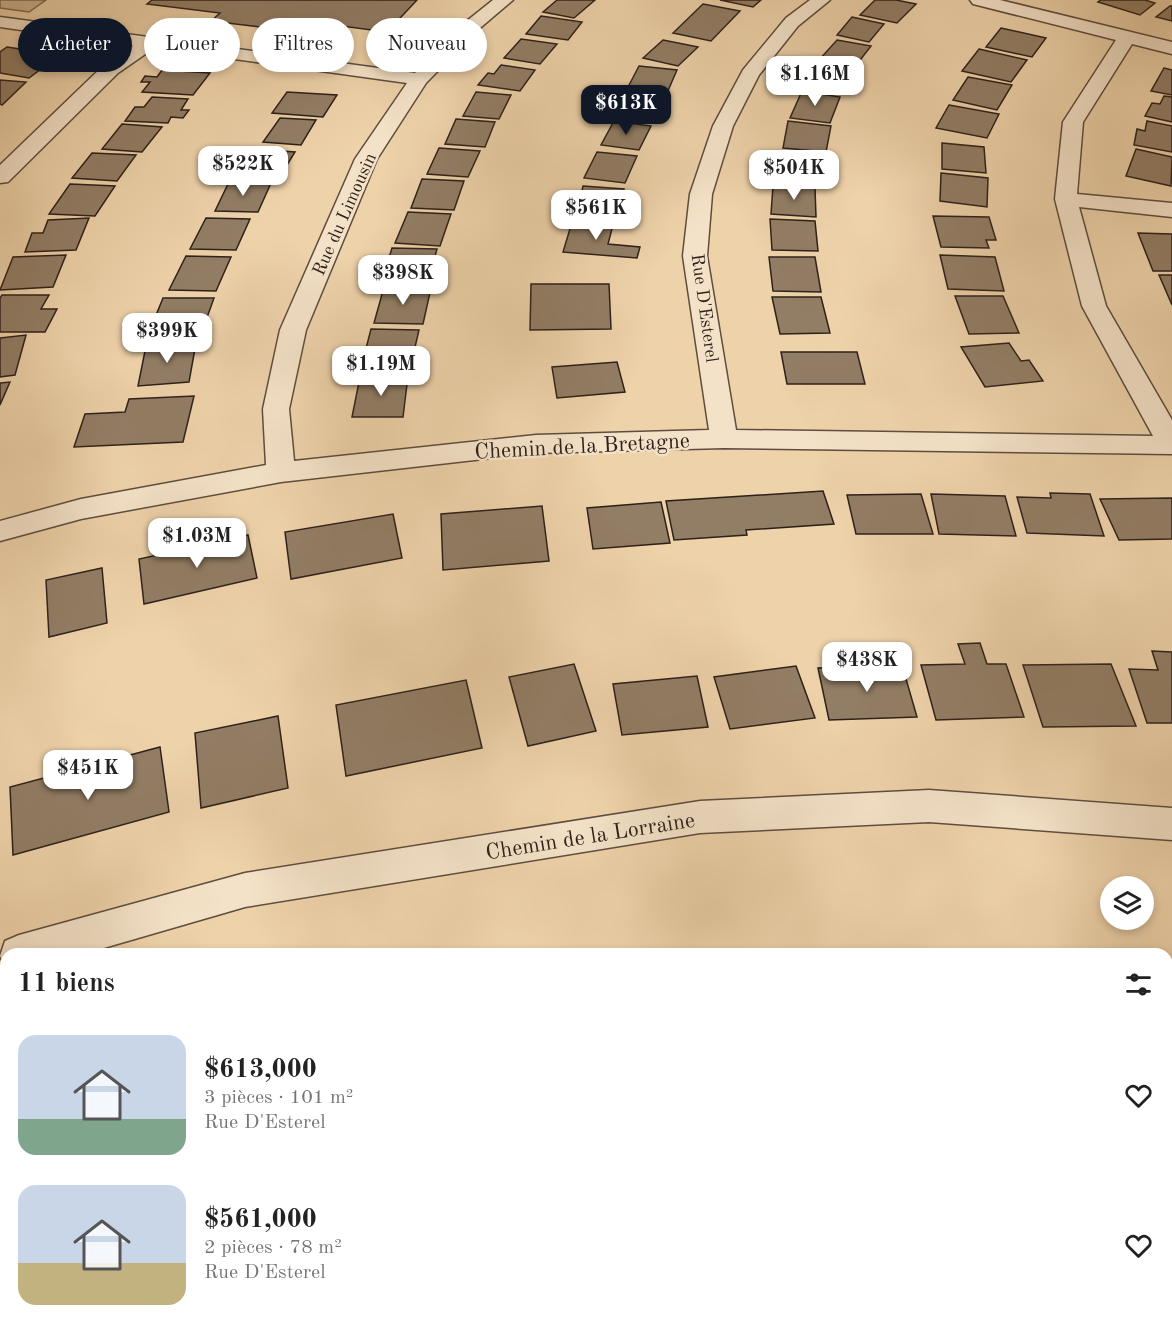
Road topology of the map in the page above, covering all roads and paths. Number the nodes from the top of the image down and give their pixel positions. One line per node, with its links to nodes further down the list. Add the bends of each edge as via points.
1 (504, 0): 10 (street, Rue du Limousin)
2 (821, 0): 14 (street, Rue D'Esterel, via 792,22 750,74 723,126 701,194 695,256)
3 (979, 0): 5 (street)
4 (0, 22): 6 (street)
5 (1127, 37): 8 (street); 12 (street, via 1073,122)
6 (144, 41)
7 (144, 47): 11 (street, via 111,69)
8 (1172, 48)
9 (240, 54): 10 (street)
10 (419, 79): 16 (street, Rue du Limousin, via 366,159 293,330 276,409)
11 (0, 177)
12 (1066, 199): 13 (street); 15 (street, via 1094,306)
13 (1172, 210)
14 (724, 438): 15 (street, Chemin de la Bretagne); 16 (street, Chemin de la Bretagne, via 536,444)
15 (1172, 445)
16 (281, 472): 17 (street, Chemin de la Bretagne, via 81,509)
17 (0, 531)
18 (1172, 824): 19 (street, Chemin de la Lorraine, via 929,806 700,817 245,890)
19 (40, 948)

